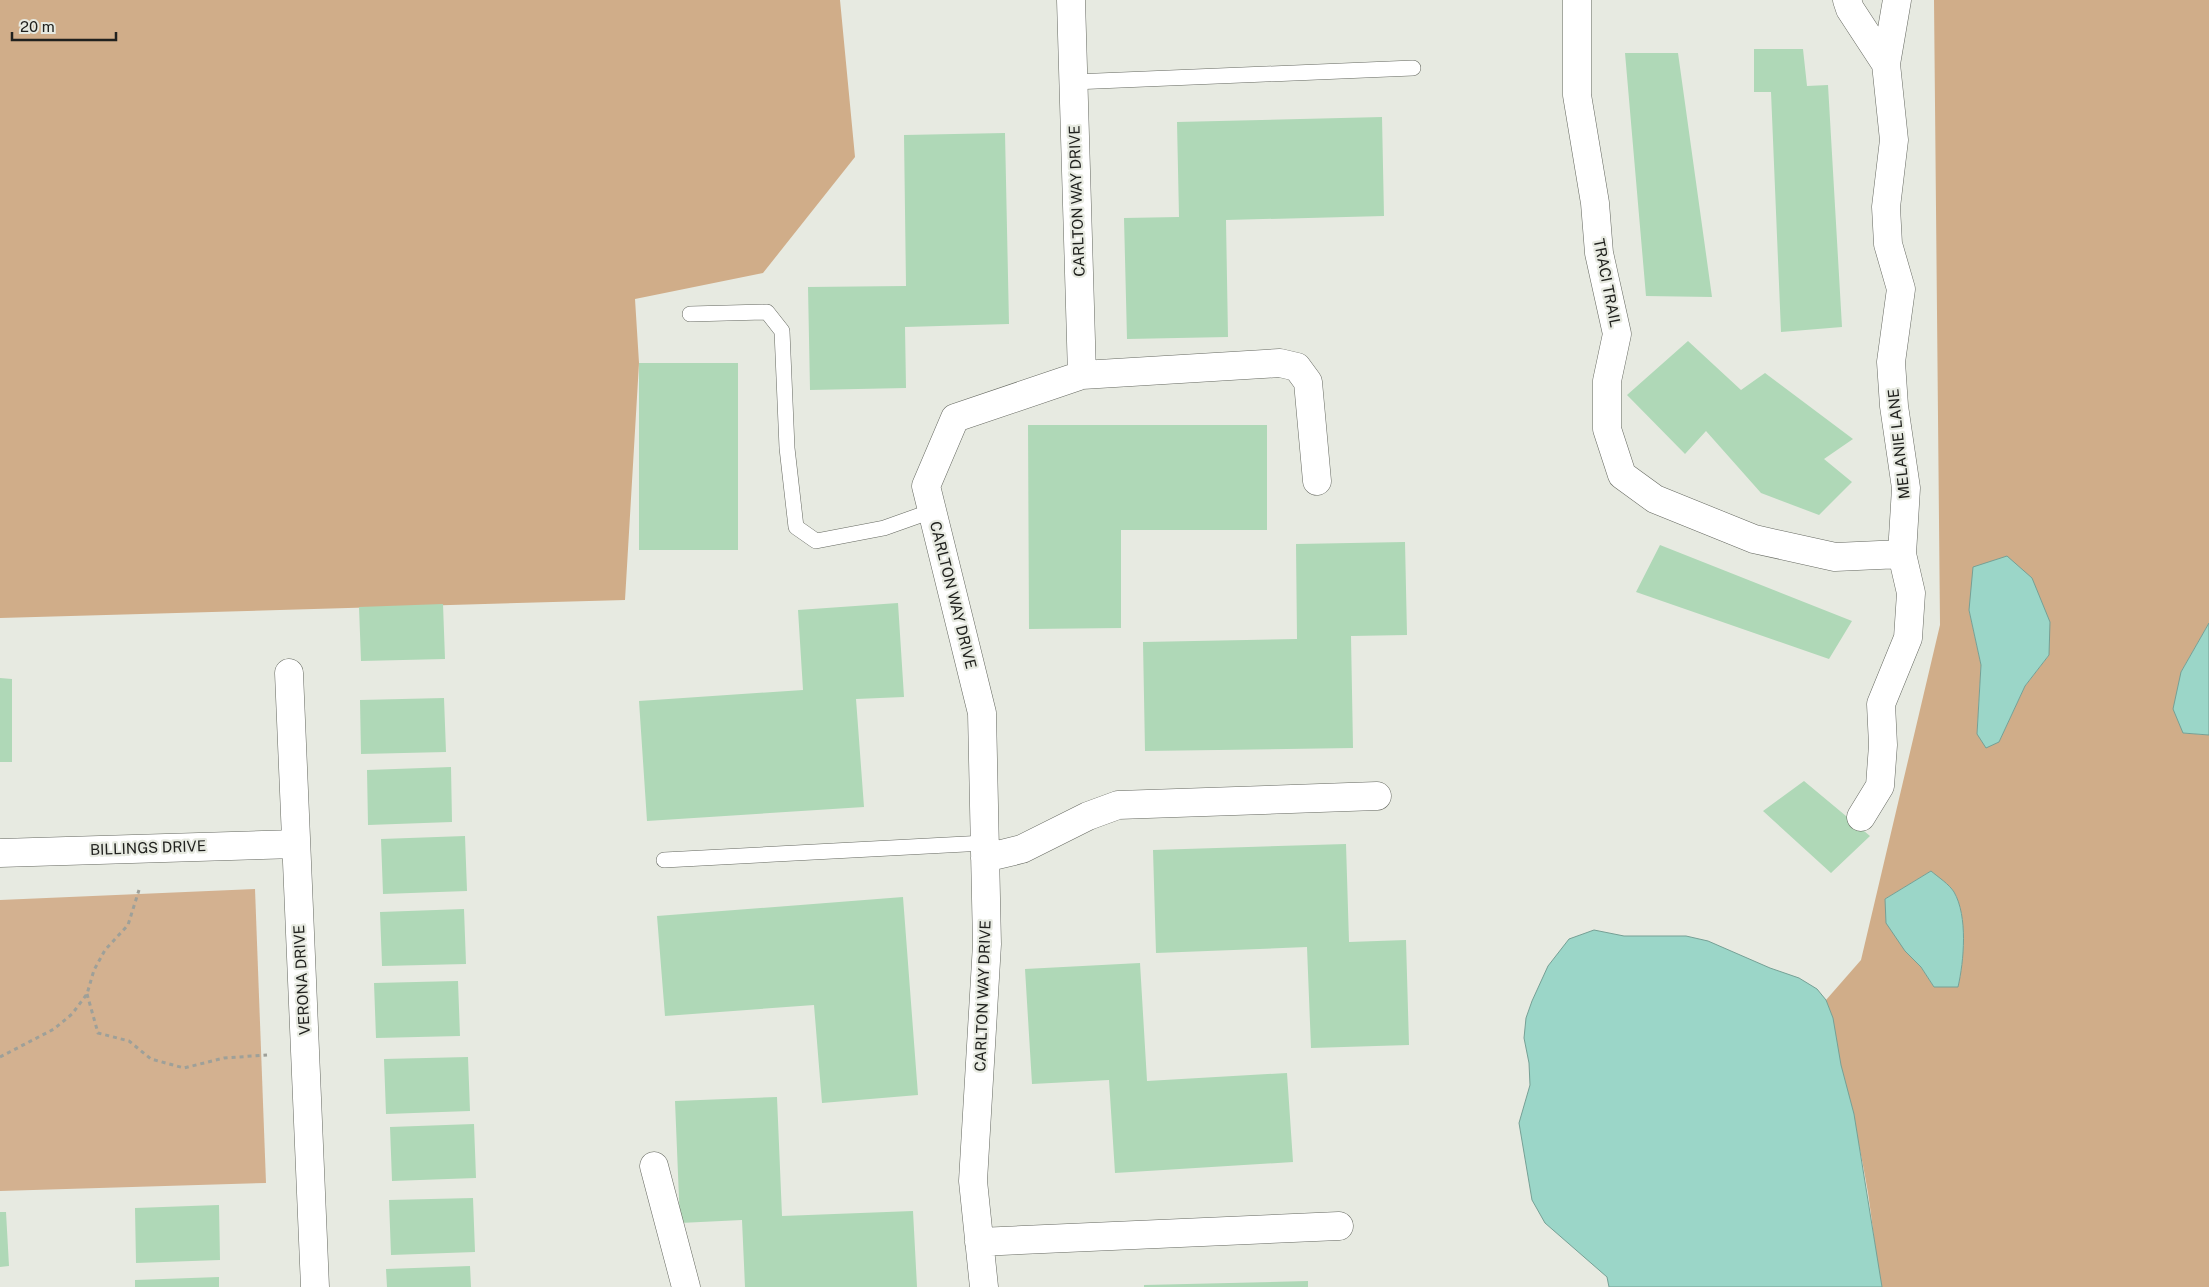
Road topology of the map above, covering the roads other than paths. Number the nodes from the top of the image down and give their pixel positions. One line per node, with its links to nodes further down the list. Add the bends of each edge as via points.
1 (1071, 0): 7 (street, CARLTON WAY DRIVE)
2 (1577, 0): 12 (street, TRACI TRAIL, via 1577,95 1595,203 1599,253 1617,334 1607,381 1607,429 1622,475 1655,500 1754,540 1835,557)
3 (1848, 0): 5 (street, MELANIE LANE, via 1850,9)
4 (1897, 0): 5 (street, MELANIE LANE)
5 (1886, 64): 12 (street, MELANIE LANE, via 1894,140 1886,207 1888,244 1901,289 1891,362 1906,488)
6 (1413, 68): 7 (lane)
7 (1073, 82): 9 (street, CARLTON WAY DRIVE)
8 (690, 314): 11 (lane, via 767,312 782,331 786,448 796,527 816,541 884,528)
9 (1082, 375): 10 (street, via 1280,363 1297,367 1308,382); 11 (street, CARLTON WAY DRIVE, via 955,418 926,486)
10 (1317, 481)
11 (932, 511): 17 (street, CARLTON WAY DRIVE, via 982,713)
12 (1902, 554): 15 (street, MELANIE LANE, via 1911,593 1908,638 1881,704 1880,786)
13 (289, 673): 16 (street, VERONA DRIVE)
14 (1377, 796): 17 (street, via 1118,806 1088,816 1022,849)
15 (1861, 817)
16 (296, 844): 18 (street, BILLINGS DRIVE); 23 (street, VERONA DRIVE)
17 (985, 851): 19 (lane); 22 (street, CARLTON WAY DRIVE, via 987,944 974,1181)
18 (0, 853)
19 (664, 860)
20 (654, 1166): 24 (street)
21 (1339, 1226): 22 (street)
22 (980, 1242): 25 (street, CARLTON WAY DRIVE)
23 (315, 1287)
24 (686, 1287)
25 (984, 1287)

